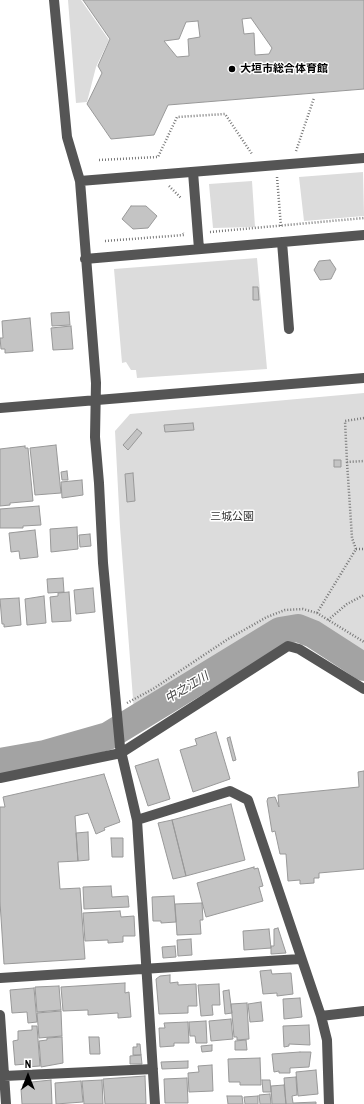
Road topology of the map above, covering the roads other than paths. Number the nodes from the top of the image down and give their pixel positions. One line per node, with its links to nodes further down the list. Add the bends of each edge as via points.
1 (54, 0): 4 (street, via 67,138)
2 (364, 158): 3 (street)
3 (193, 172): 4 (street); 7 (street)
4 (80, 181): 8 (street)
5 (364, 235): 6 (street)
6 (282, 242): 7 (street); 9 (street)
7 (199, 249): 8 (street)
8 (85, 259): 11 (street, via 96,383)
9 (289, 329)
10 (364, 378): 11 (street)
11 (95, 399): 12 (street); 14 (street, via 102,563)
12 (0, 408)
13 (364, 689): 14 (street, via 298,649 288,646)
14 (120, 750): 15 (street); 16 (street)
15 (0, 778)
16 (138, 820): 17 (street, via 230,791 248,800); 18 (street)
17 (300, 959): 18 (street); 22 (street)
18 (146, 968): 19 (street); 23 (street)
19 (0, 978)
20 (364, 1011): 22 (street)
21 (0, 1015): 24 (street)
22 (321, 1016): 27 (street, via 327,1040)
23 (153, 1069): 24 (street); 26 (street)
24 (4, 1076): 25 (street)
25 (6, 1104)
26 (155, 1104)
27 (329, 1104)

